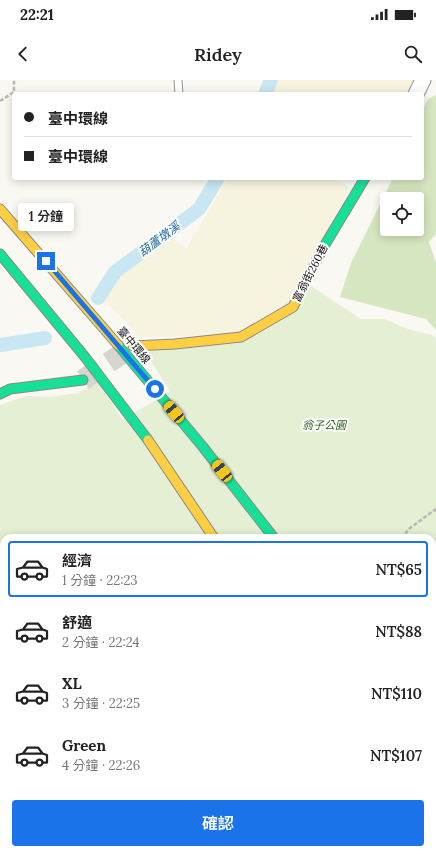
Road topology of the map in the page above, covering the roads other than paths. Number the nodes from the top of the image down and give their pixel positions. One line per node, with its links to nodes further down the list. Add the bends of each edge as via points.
1 (178, 80): 3 (lane)
2 (423, 80): 4 (street)
3 (179, 92)
4 (417, 92)
5 (364, 180): 8 (main road, 富翁街260巷, via 323,248 293,307 241,337)
6 (0, 209): 12 (main road, 臺中環線, via 203,447)
7 (0, 254): 11 (main road, via 50,312 135,421)
8 (133, 346)
9 (83, 380): 10 (main road, via 10,390)
10 (0, 394)
11 (211, 534)
12 (271, 534)

